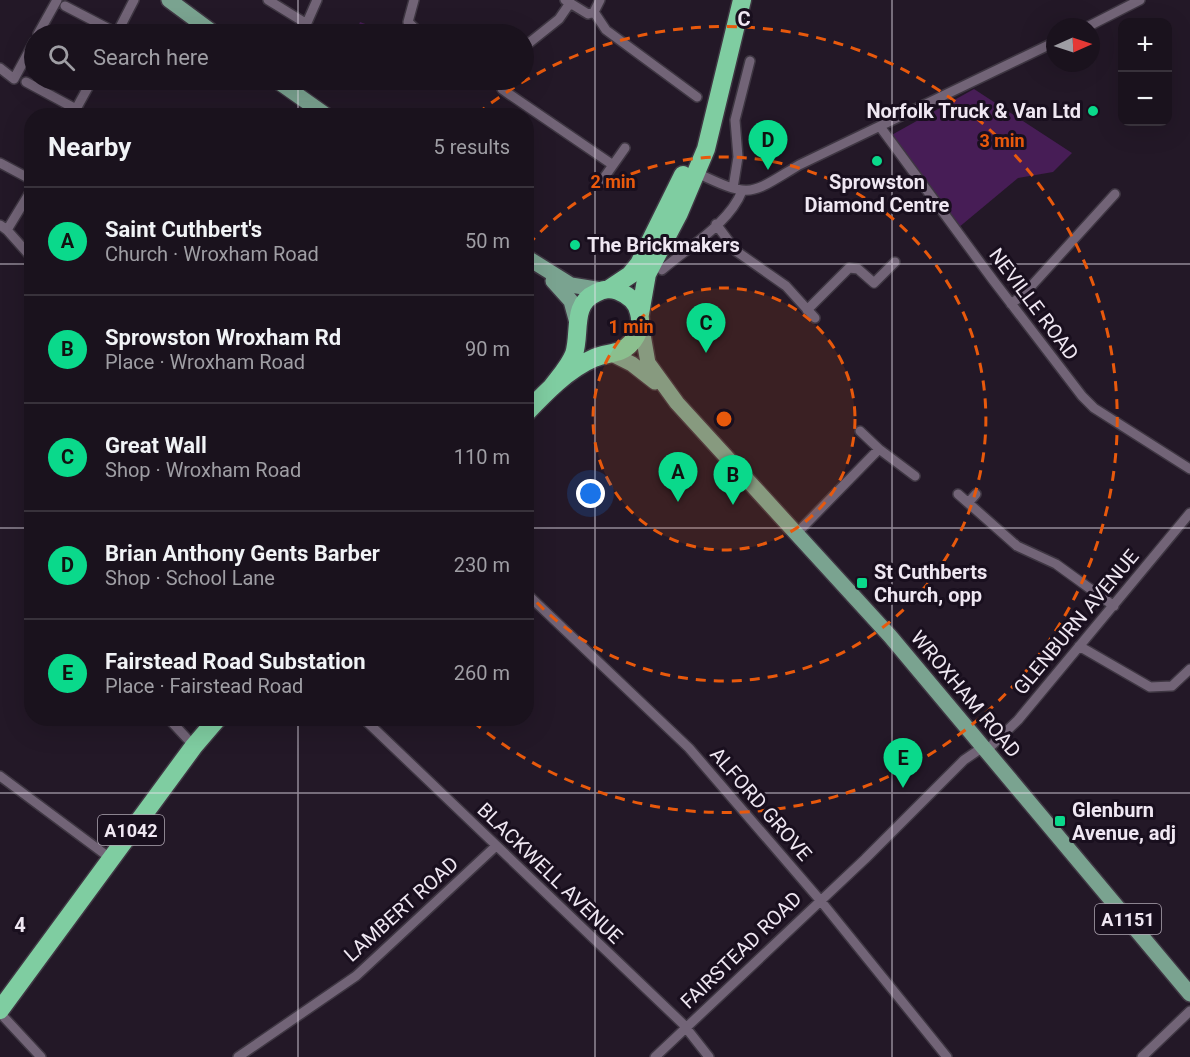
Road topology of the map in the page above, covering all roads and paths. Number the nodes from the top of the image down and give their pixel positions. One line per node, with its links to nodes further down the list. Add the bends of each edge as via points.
1 (134, 0): 15 (street)
2 (169, 0): 16 (main road)
3 (268, 0): 17 (street)
4 (317, 0): 17 (street)
5 (414, 0): 18 (street)
6 (600, 0): 11 (street)
7 (742, 0): 33 (highway)
8 (1140, 0): 12 (street)
9 (568, 2): 11 (street, via 588,15); 19 (street, via 560,19)
10 (61, 3): 13 (street); 14 (street)
11 (594, 12): 28 (street, via 606,30)
12 (1100, 20)
13 (45, 24)
14 (99, 24)
15 (122, 24)
16 (201, 24)
17 (307, 24)
18 (410, 24)
19 (534, 39)
20 (1046, 46): 35 (street)
21 (24, 60): 23 (street, via 14,79)
22 (750, 61): 42 (street, via 735,120)
23 (0, 68)
24 (39, 90): 29 (street)
25 (86, 90): 30 (street)
26 (290, 90): 31 (main road)
27 (504, 90): 32 (street)
28 (697, 97)
29 (68, 108)
30 (76, 108)
31 (316, 108)
32 (530, 108)
33 (714, 110): 39 (highway, via 712,130); 52 (highway, via 639,264 630,275)
34 (534, 111): 38 (street)
35 (881, 128): 42 (street, via 800,165 764,188 753,192); 53 (street, NEVILLE ROAD)
36 (625, 148): 38 (street)
37 (0, 163): 40 (street)
38 (613, 165): 41 (street)
39 (697, 173): 42 (street); 55 (highway, via 646,274)
40 (24, 176)
41 (601, 182)
42 (737, 189): 45 (street, via 739,199)
43 (1115, 194): 53 (street)
44 (24, 199): 46 (street)
45 (716, 224): 51 (street); 54 (street, via 736,251 786,286)
46 (3, 227): 47 (street)
47 (24, 249)
48 (534, 262): 52 (main road, via 570,285)
49 (895, 262): 54 (street, via 874,283 858,269 849,268)
50 (534, 264): 57 (main road, via 565,292)
51 (662, 270)
52 (605, 290): 55 (highway, via 627,295); 57 (highway, via 584,302)
53 (1011, 304): 64 (street, NEVILLE ROAD, via 1094,408)
54 (807, 310): 56 (street)
55 (640, 317): 58 (highway, via 638,334 631,344); 60 (main road, WROXHAM ROAD / A1151, via 648,363)
56 (815, 318)
57 (578, 326): 58 (highway, via 588,345); 59 (highway, via 568,366)
58 (608, 354): 59 (highway, via 580,365); 60 (main road, WROXHAM ROAD / A1151, via 646,374)
59 (551, 388): 61 (highway)
60 (677, 403): 70 (main road, WROXHAM ROAD / A1151)
61 (534, 405)
62 (860, 430): 63 (street)
63 (879, 449): 65 (street); 70 (street)
64 (1190, 469)
65 (915, 476)
66 (958, 494): 68 (street)
67 (976, 494): 68 (street)
68 (968, 503): 72 (street, via 1017,546 1056,564)
69 (1190, 513): 72 (street, GLENBURN AVENUE)
70 (797, 533): 79 (main road, WROXHAM ROAD / A1151)
71 (534, 602): 83 (street, ALFORD GROVE, via 689,748)
72 (1114, 606): 73 (street, GLENBURN AVENUE)
73 (1079, 646): 74 (street, via 1150,687 1172,686); 79 (street, GLENBURN AVENUE, via 1018,720)
74 (1190, 669)
75 (175, 726): 78 (street)
76 (211, 726): 78 (highway, A1042)
77 (371, 726): 81 (street, BLACKWELL AVENUE)
78 (194, 746): 82 (highway, A1042)
79 (985, 749): 83 (street, FAIRSTEAD ROAD, via 964,760); 84 (main road, WROXHAM ROAD / A1151)
80 (0, 777): 82 (street)
81 (496, 846): 87 (street, BLACKWELL AVENUE); 89 (street, LAMBERT ROAD, via 356,976)
82 (110, 858): 85 (highway, A1042)
83 (820, 900): 87 (street, FAIRSTEAD ROAD); 92 (street, ALFORD GROVE)
84 (1190, 994)
85 (0, 1011): 88 (street)
86 (1190, 1011): 93 (street)
87 (686, 1028): 90 (street, FAIRSTEAD ROAD); 91 (street, BLACKWELL AVENUE)
88 (40, 1057)
89 (238, 1057)
90 (655, 1057)
91 (709, 1057)
92 (947, 1057)
93 (1142, 1057)

